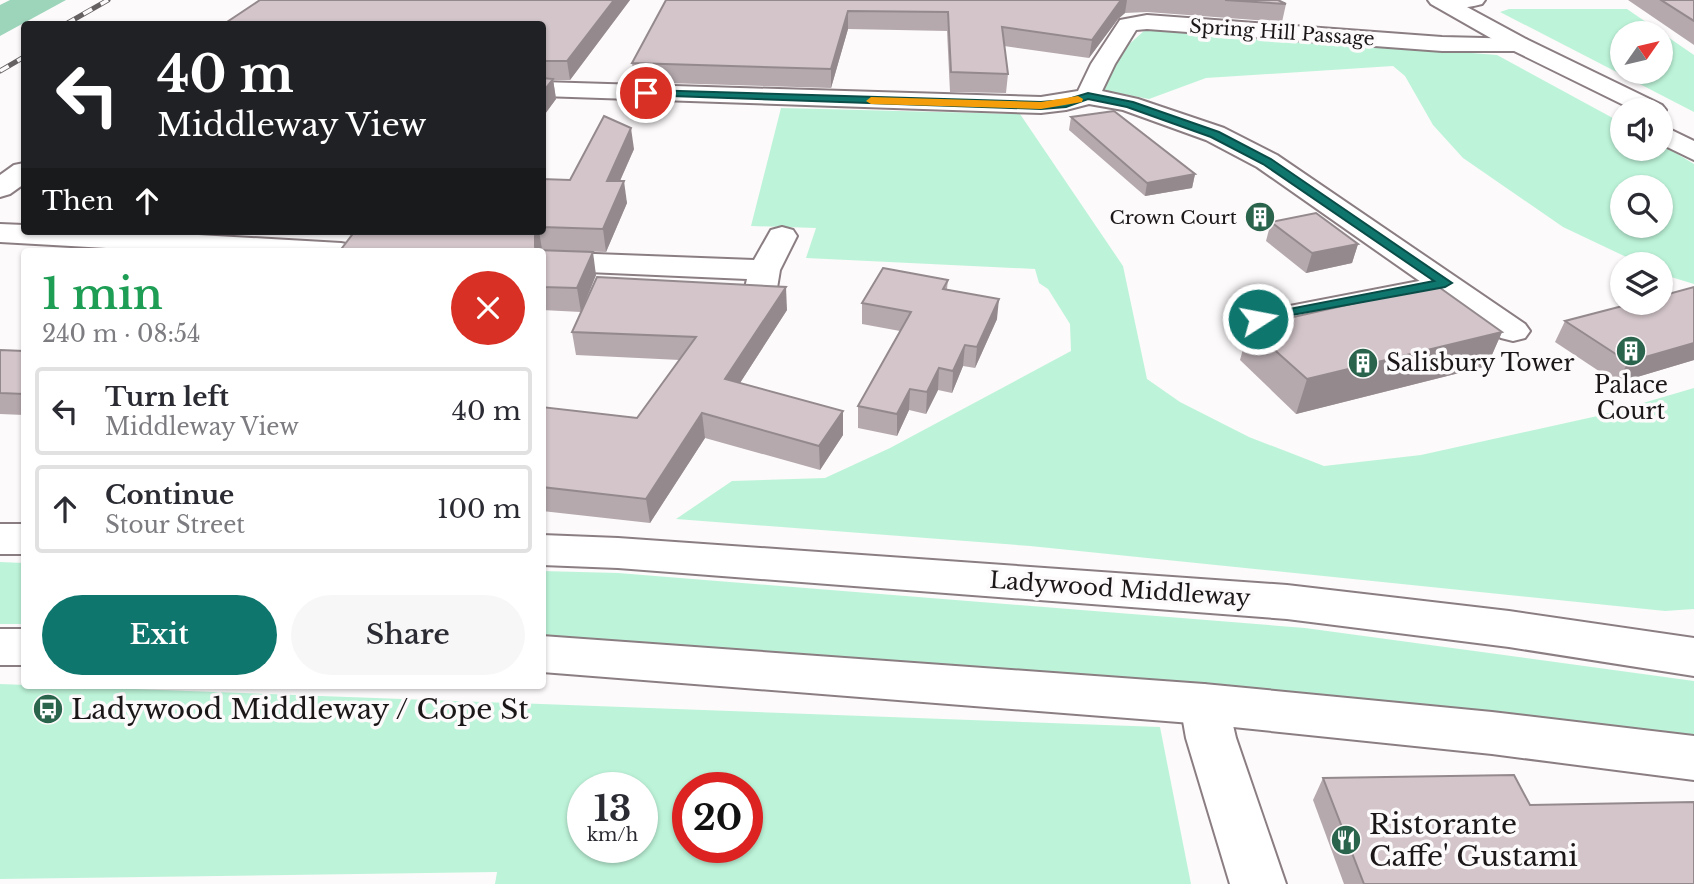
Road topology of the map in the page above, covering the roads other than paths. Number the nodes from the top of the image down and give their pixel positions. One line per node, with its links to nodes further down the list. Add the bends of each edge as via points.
1 (1475, 0): 2 (main road)
2 (1440, 1): 3 (main road)
3 (1518, 44): 5 (main road, Spring Hill Passage, via 1456,44 1147,22 1128,25); 6 (main road); 7 (main road)
4 (546, 89): 5 (main road, via 1041,106)
5 (1088, 96): 20 (main road, via 1129,104 1215,134 1267,161)
6 (1628, 98)
7 (1610, 103)
8 (1673, 121): 9 (main road)
9 (1694, 132)
10 (1673, 140): 11 (main road)
11 (1694, 152)
12 (21, 172): 13 (main road)
13 (0, 188)
14 (0, 233): 15 (main road)
15 (21, 234)
16 (34, 235): 18 (main road)
17 (782, 236): 19 (main road, via 763,279)
18 (256, 248)
19 (546, 261)
20 (1445, 283): 21 (lane); 22 (main road)
21 (1258, 319)
22 (1513, 331)
23 (0, 539): 24 (main road)
24 (21, 539)
25 (546, 550): 29 (main road, Ladywood Middleway, via 1287,602)
26 (0, 647): 27 (main road)
27 (21, 647)
28 (546, 654): 30 (main road)
29 (1694, 657)
30 (1204, 704): 31 (main road); 32 (main road)
31 (1694, 758)
32 (1258, 884)

